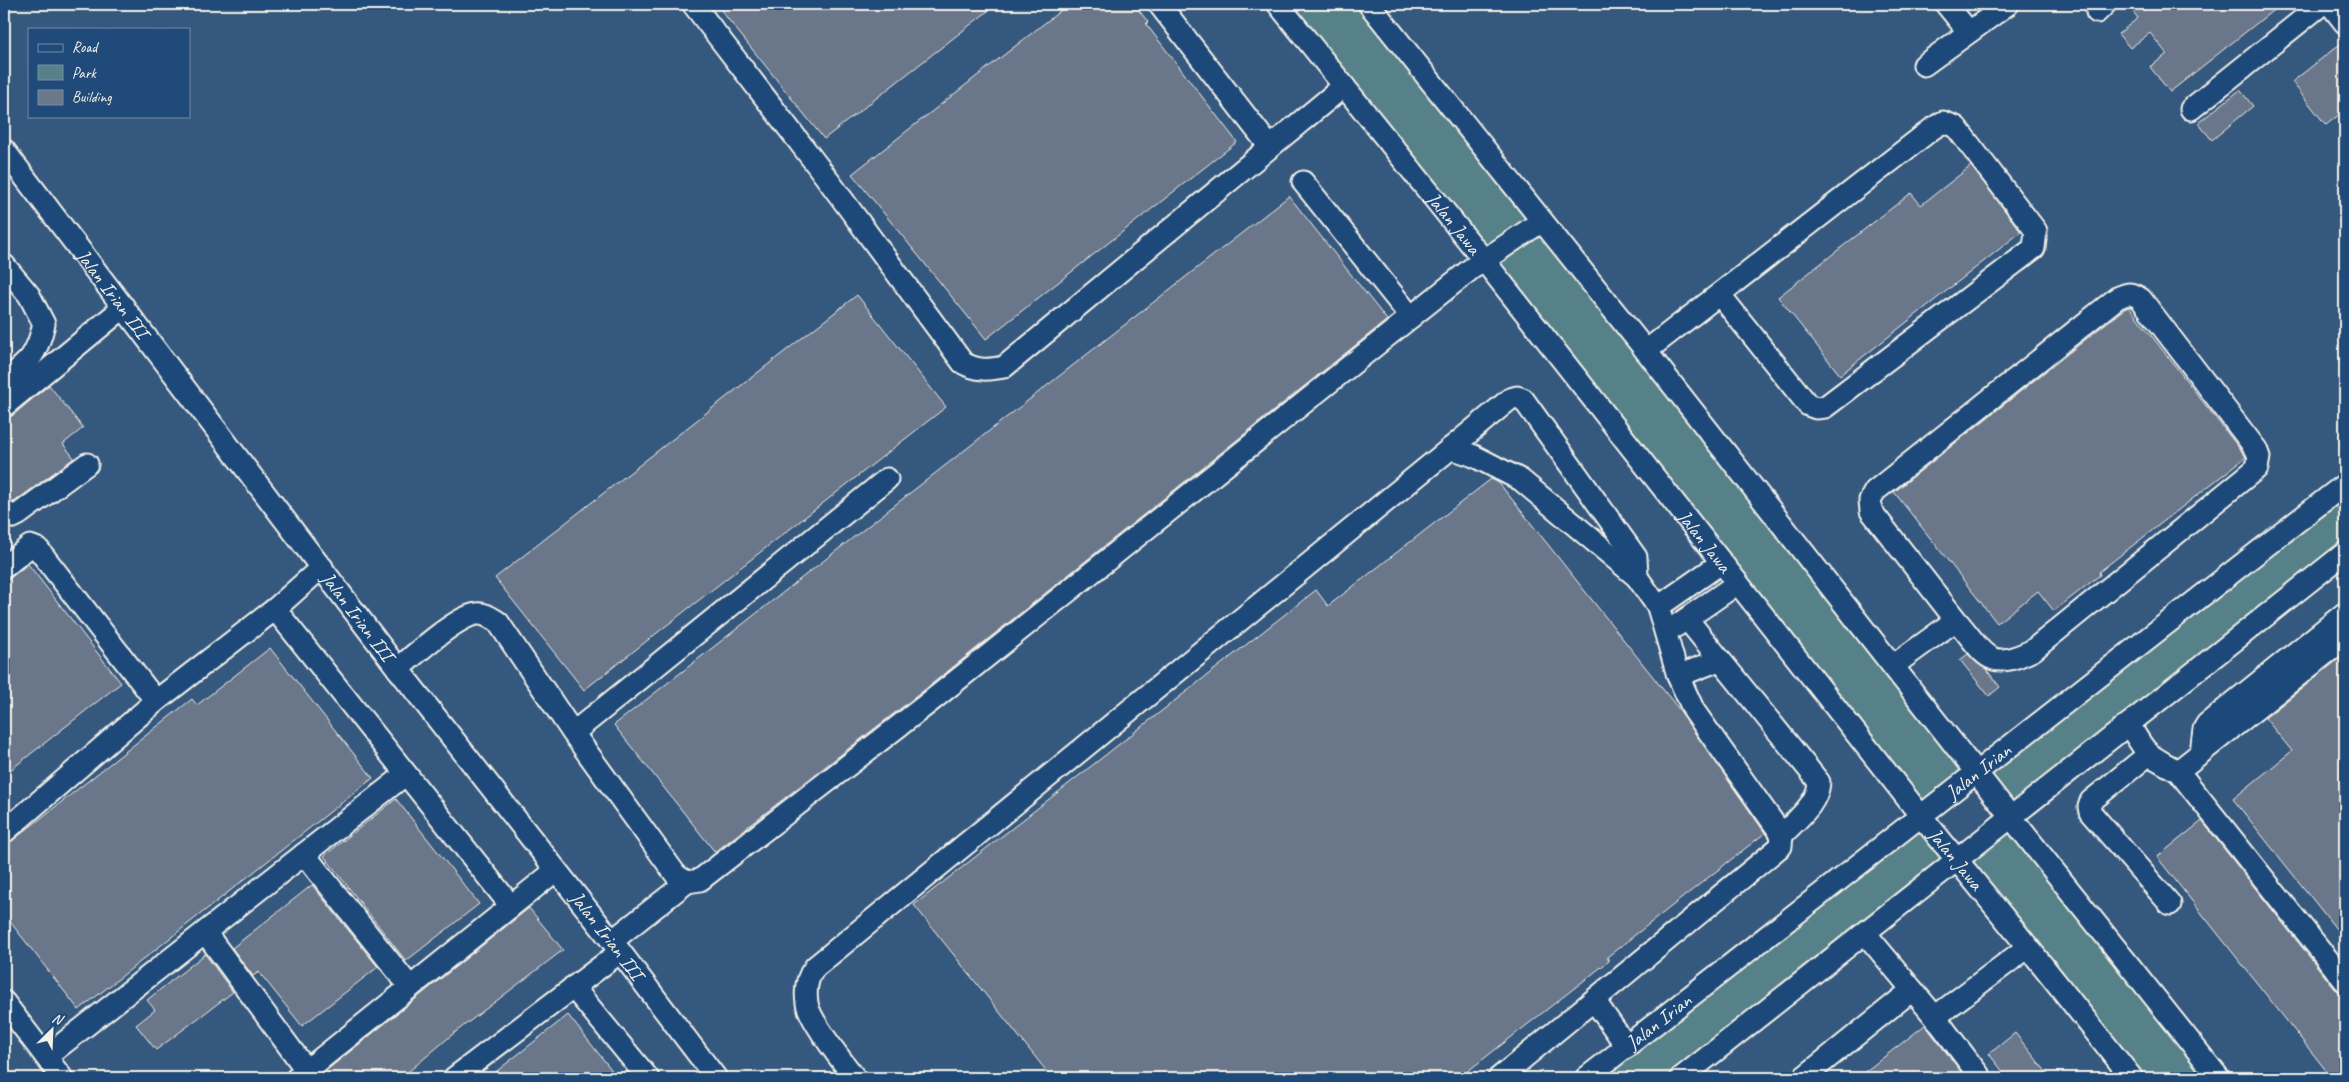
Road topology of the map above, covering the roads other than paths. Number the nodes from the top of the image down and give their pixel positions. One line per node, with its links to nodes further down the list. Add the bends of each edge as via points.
1 (693, 4): 14 (street, via 963,363 973,369 1004,367)
2 (1159, 4): 14 (street)
3 (1278, 4): 12 (street, Jalan Jawa)
4 (1369, 4): 17 (street)
5 (1946, 4): 10 (street)
6 (2008, 4): 10 (street)
7 (2322, 4): 13 (street)
8 (2330, 4): 9 (street)
9 (2345, 23)
10 (1968, 32): 11 (street)
11 (1924, 65)
12 (1344, 86): 14 (street); 18 (street, Jalan Jawa)
13 (2191, 109)
14 (1270, 147)
15 (4, 150): 21 (street, Jalan Irian III)
16 (1303, 182): 22 (street)
17 (1542, 221): 18 (street); 23 (street)
18 (1483, 259): 22 (street); 32 (street, Jalan Jawa)
19 (4, 264): 24 (street, via 29,294 44,324 39,346 29,361)
20 (1720, 295): 20 (street, via 1943,122 1956,127 2036,232 2034,248 1825,407 1808,405); 23 (street)
21 (124, 307): 25 (street); 34 (street, Jalan Irian III)
22 (1411, 316): 63 (street, via 931,702 700,880)
23 (1646, 351): 45 (street)
24 (4, 381)
25 (4, 406)
26 (1451, 448): 35 (street, via 1521,480); 35 (street, via 1510,399 1523,399 1636,557); 84 (street, via 815,967 806,985 807,1005 831,1047)
27 (87, 464): 30 (street, via 19,514 13,517)
28 (887, 479): 50 (street)
29 (2345, 484): 54 (street, Jalan Irian)
30 (4, 511)
31 (2345, 553): 49 (street)
32 (1721, 563): 36 (street, Jalan Jawa); 37 (street)
33 (4, 567): 48 (street, via 30,546 38,548)
34 (322, 567): 38 (street); 46 (street, Jalan Irian III)
35 (1638, 577): 37 (street)
36 (1738, 582): 40 (street); 56 (street, Jalan Jawa)
37 (1658, 607): 42 (street)
38 (275, 609): 48 (street); 55 (street)
39 (2345, 613): 51 (street, via 2208,724 2204,729)
40 (1687, 619): 42 (street); 44 (street)
41 (1956, 620): 41 (street, via 1871,511 1870,500 1875,491 2117,298 2133,293 2141,299 2256,449 2260,457 2257,468 2033,650 2000,662 1990,658); 45 (street)
42 (1667, 631): 47 (street)
43 (2345, 638): 51 (street)
44 (1719, 660): 47 (street); 59 (street, via 1819,782 1815,799)
45 (1894, 665): 54 (street)
46 (398, 669): 50 (street, via 464,617 488,616 498,622); 62 (street, Jalan Irian III)
47 (1678, 676): 59 (street, via 1694,711)
48 (156, 702): 58 (street)
49 (2129, 724): 52 (street); 57 (street)
50 (573, 733): 63 (street, via 676,876)
51 (2200, 753): 53 (street)
52 (2148, 755): 53 (street); 64 (street, via 2091,801 2089,807)
53 (2178, 771): 70 (street)
54 (1977, 773): 56 (street, Jalan Irian); 57 (street)
55 (406, 774): 60 (street); 65 (street)
56 (1921, 816): 61 (street, Jalan Jawa); 77 (street, Jalan Irian)
57 (2011, 817): 61 (street); 91 (street)
58 (4, 832)
59 (1782, 835): 74 (street, via 1781,846)
60 (304, 854): 66 (street); 71 (street)
61 (1957, 860): 67 (street); 69 (street, Jalan Jawa)
62 (555, 871): 65 (street); 68 (street, Jalan Irian III)
63 (687, 882): 68 (street)
64 (2170, 904)
65 (511, 906): 71 (street)
66 (205, 932): 78 (street); 79 (street)
67 (1865, 933): 73 (street); 87 (street)
68 (616, 946): 72 (street); 83 (street, Jalan Irian III)
69 (2028, 947): 76 (street); 90 (street, Jalan Jawa)
70 (2345, 981)
71 (410, 987): 79 (street)
72 (573, 987): 81 (street); 82 (street)
73 (1912, 990): 76 (street); 88 (street)
74 (1594, 1000): 77 (street); 85 (street)
75 (4, 1002): 78 (street)
76 (1935, 1018): 89 (street)
77 (1627, 1047): 86 (street, Jalan Irian)
78 (46, 1058): 80 (street)
79 (302, 1074)
80 (62, 1078)
81 (454, 1078)
82 (648, 1078)
83 (716, 1078)
84 (855, 1078)
85 (1499, 1078)
86 (1586, 1078)
87 (1682, 1078)
88 (1803, 1078)
89 (1981, 1078)
90 (2132, 1078)
91 (2219, 1078)

